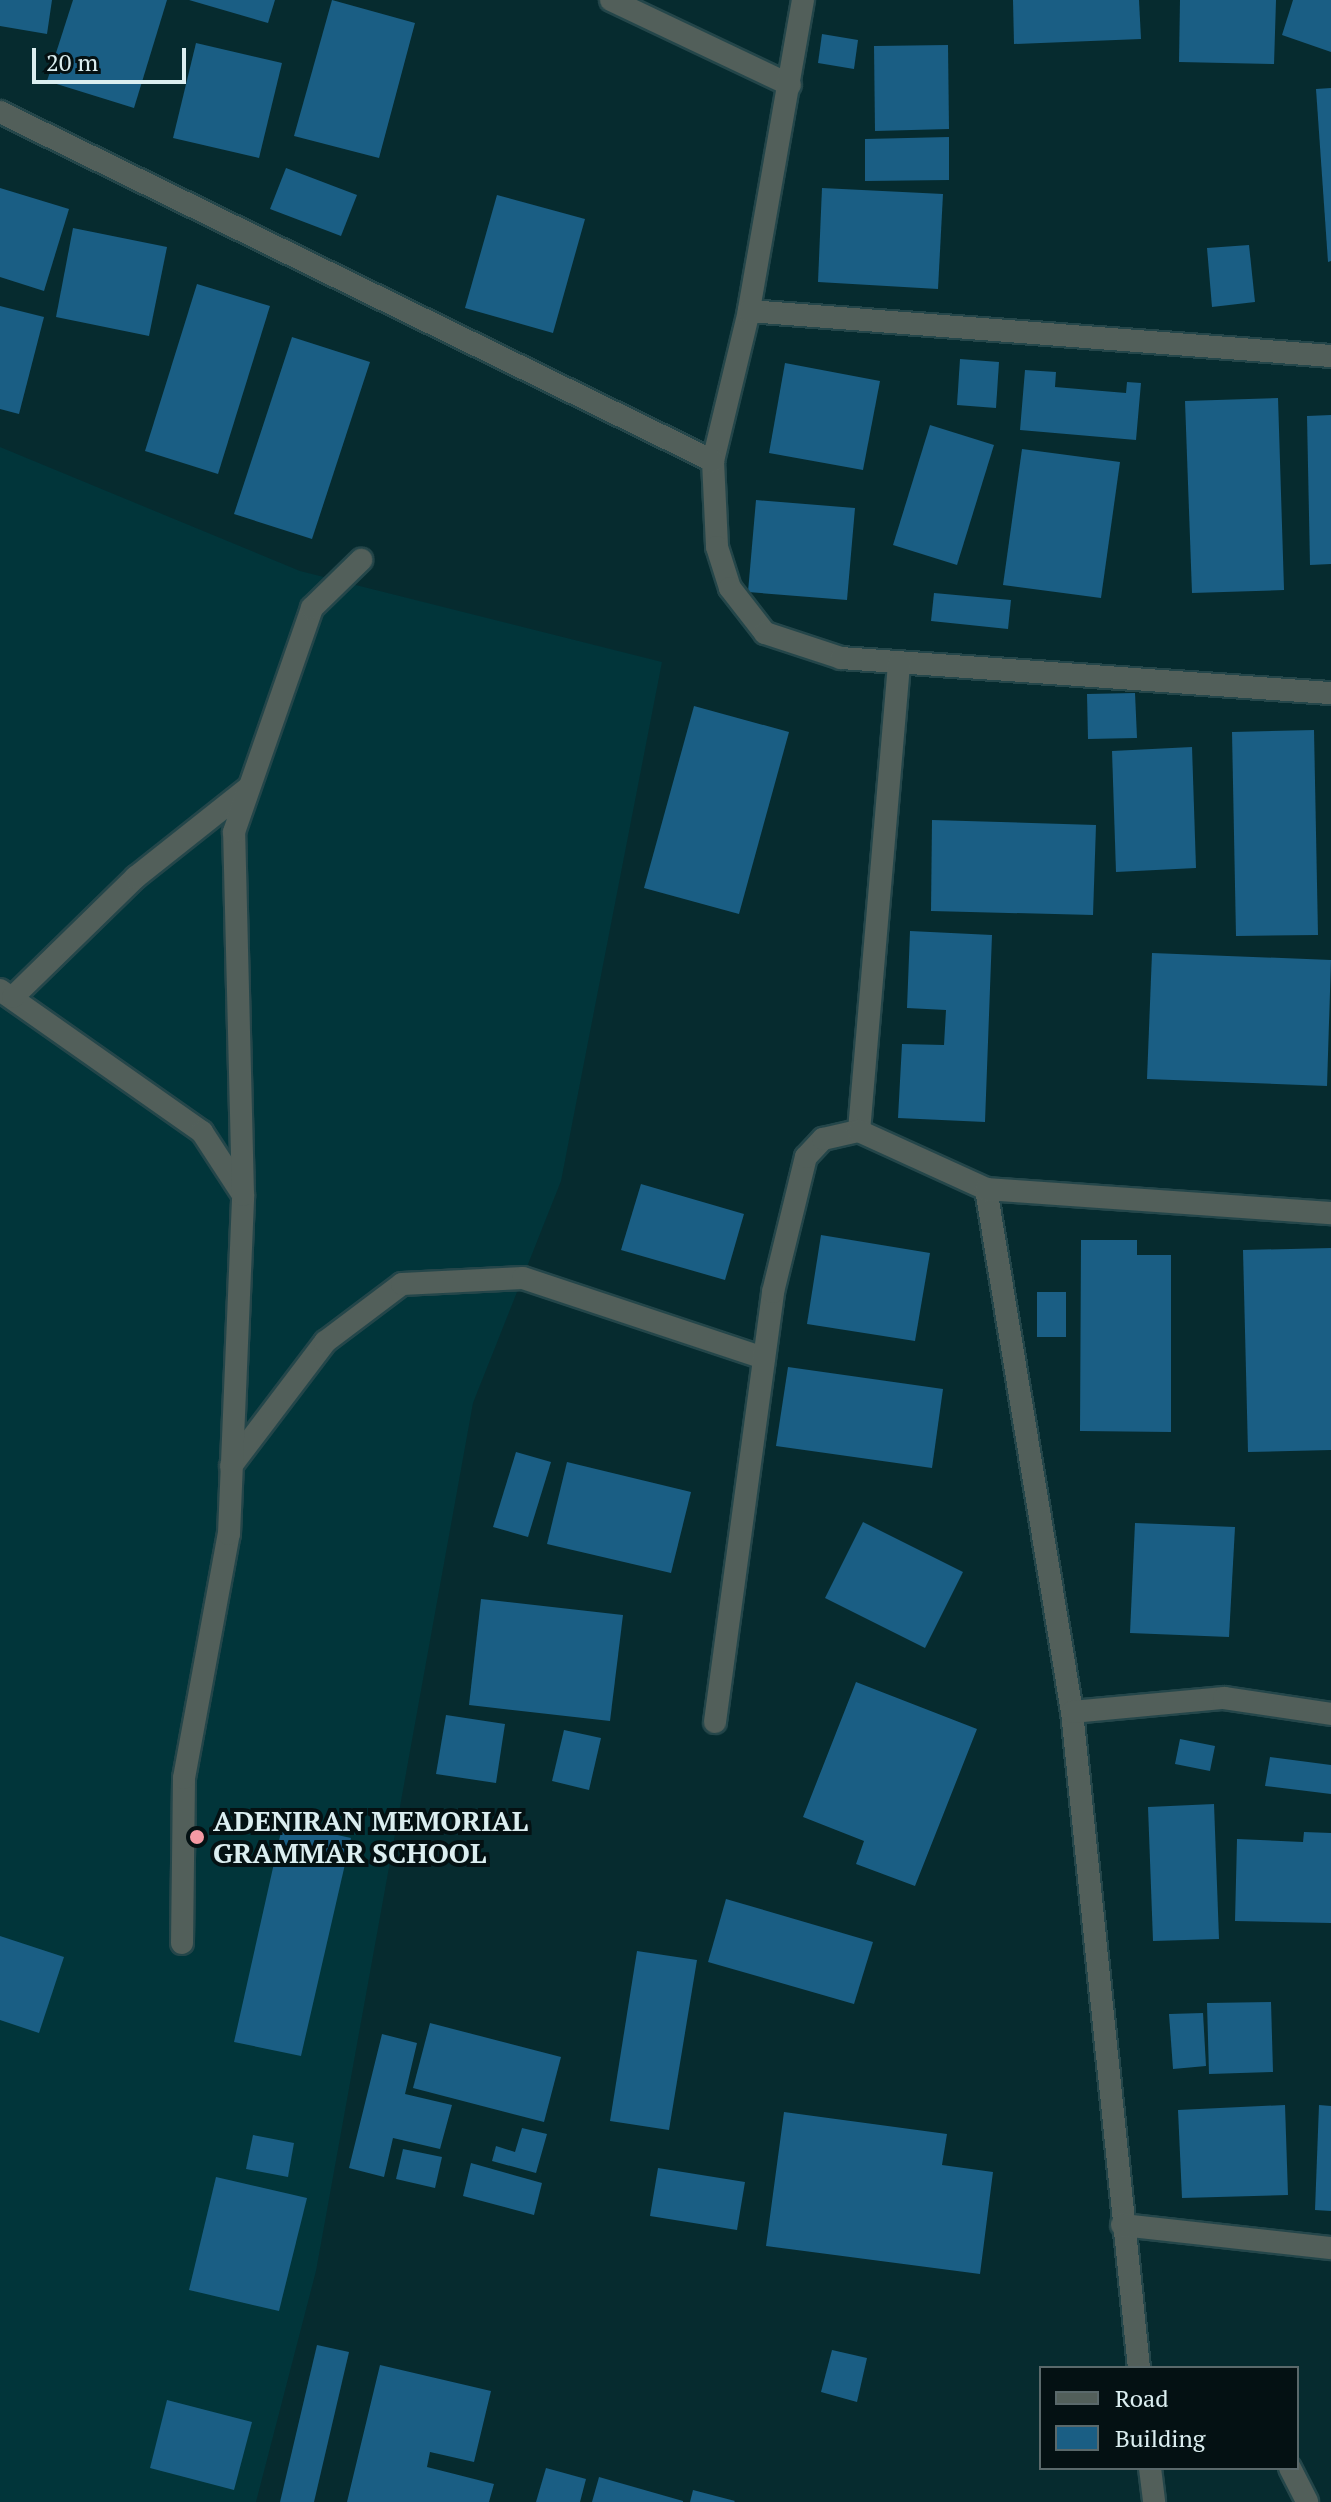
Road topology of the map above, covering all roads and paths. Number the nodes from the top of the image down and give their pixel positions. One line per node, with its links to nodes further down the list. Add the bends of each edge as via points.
1 (611, 0): 3 (street)
2 (803, 0): 3 (street)
3 (790, 85): 5 (street)
4 (0, 112): 7 (street)
5 (749, 311): 6 (street); 7 (street)
6 (1331, 356)
7 (713, 461): 9 (street, via 717,547 730,588 765,633 841,658)
8 (361, 560): 11 (street, via 312,608)
9 (899, 663): 10 (street); 13 (street)
10 (1331, 693)
11 (247, 789): 12 (street, via 136,877); 15 (street, via 234,832)
12 (7, 994): 15 (street, via 202,1132)
13 (859, 1131): 14 (street); 17 (street, via 823,1139 806,1157 773,1292)
14 (986, 1189): 16 (street); 19 (street)
15 (243, 1195): 18 (street)
16 (1331, 1213)
17 (764, 1358): 18 (street, via 523,1278 402,1284 325,1342); 21 (street)
18 (231, 1466): 22 (street, via 229,1534 184,1778)
19 (1072, 1712): 20 (street, via 1224,1698); 23 (street)
20 (1331, 1714)
21 (715, 1722)
22 (182, 1943)
23 (1122, 2225): 24 (street); 25 (street)
24 (1331, 2248)
25 (1139, 2366)
26 (1150, 2470): 28 (street)
27 (1291, 2470): 29 (street)
28 (1154, 2502)
29 (1307, 2502)

